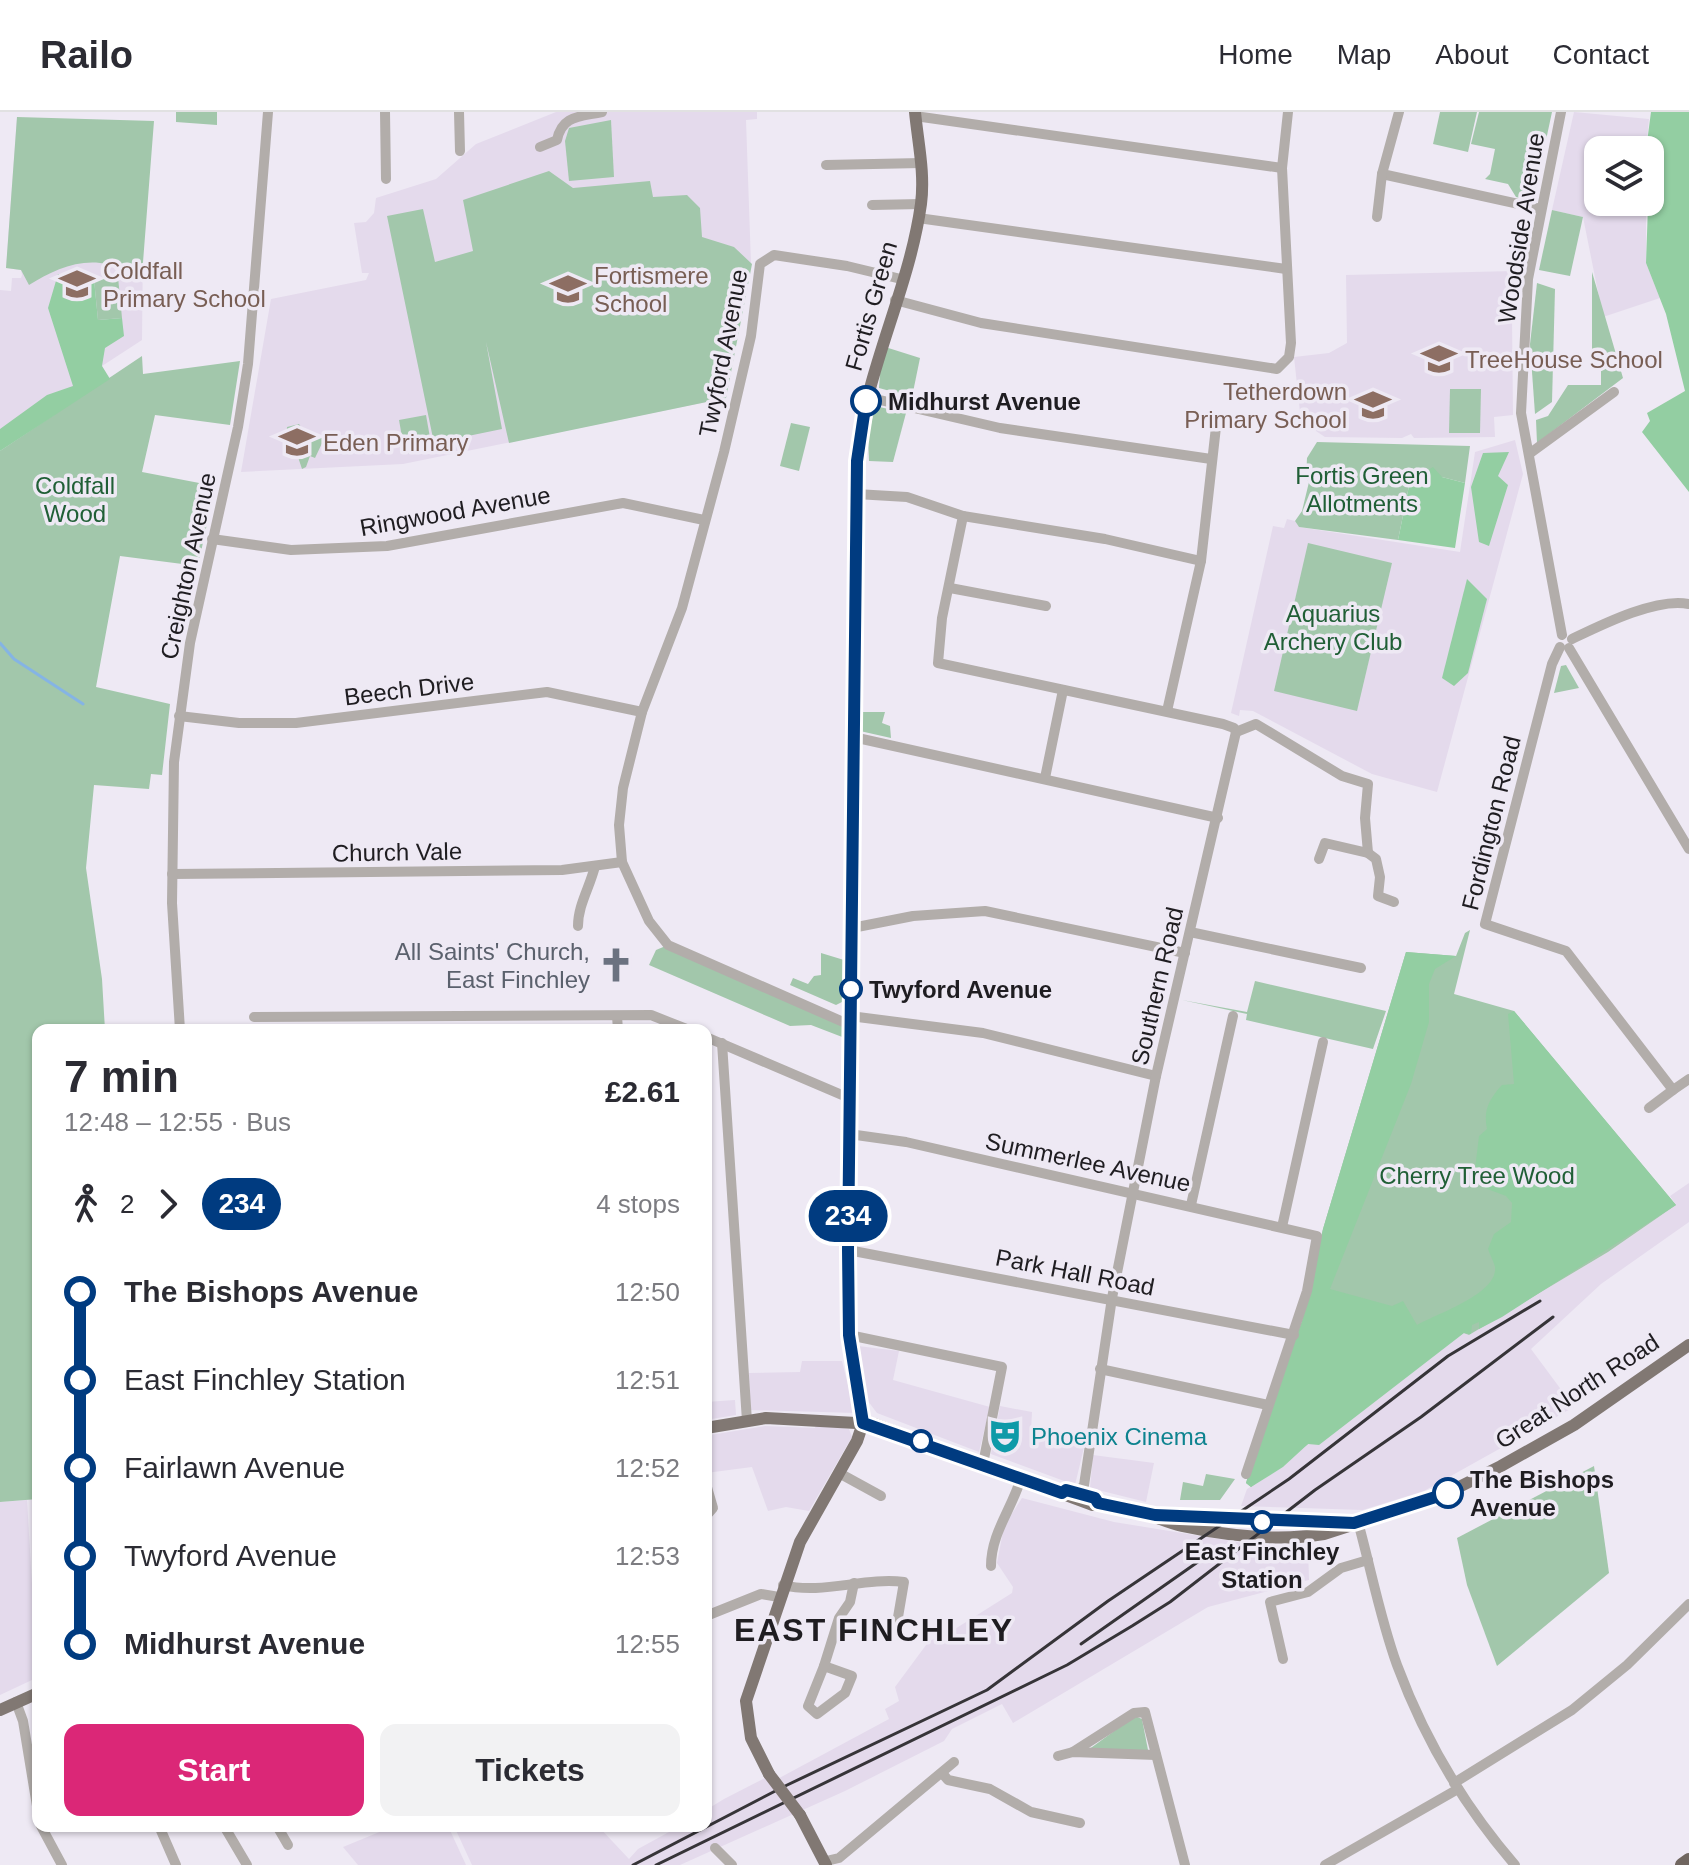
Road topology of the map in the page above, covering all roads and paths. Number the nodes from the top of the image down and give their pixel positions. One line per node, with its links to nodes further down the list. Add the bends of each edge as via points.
1 (268, 112): 32 (street, Creighton Avenue, via 248,364)
2 (385, 112): 15 (street)
3 (459, 112): 10 (street)
4 (602, 112): 9 (street, via 567,119 557,140)
5 (1288, 112): 13 (street)
6 (1399, 112): 14 (street)
7 (1561, 112): 18 (street, Woodside Avenue)
8 (915, 114): 11 (main road, Fortis Green); 13 (street)
9 (540, 147)
10 (460, 151)
11 (921, 163): 12 (street); 16 (main road, Fortis Green)
12 (826, 165)
13 (1282, 168): 21 (street)
14 (1382, 174): 18 (street); 19 (street)
15 (386, 179)
16 (921, 204): 17 (street); 20 (main road, Fortis Green)
17 (872, 205)
18 (1541, 209): 27 (street, Woodside Avenue, via 1523,345 1522,420)
19 (1377, 217)
20 (918, 218): 21 (street); 22 (main road, Fortis Green)
21 (1286, 269): 23 (street, via 1291,343 1284,365 1272,370 981,323)
22 (901, 279): 23 (main road, Fortis Green); 31 (street, Twyford Avenue, via 774,255 760,264 751,336)
23 (895, 300): 25 (main road, Fortis Green)
24 (1614, 392): 27 (street)
25 (867, 397): 28 (street, via 1000,428); 29 (main road, Fortis Green)
26 (1217, 418): 28 (street)
27 (1529, 454): 37 (street, Woodside Avenue)
28 (1211, 459): 33 (street)
29 (856, 494): 30 (street, via 907,497); 43 (main road, Fortis Green)
30 (963, 516): 33 (street); 34 (street)
31 (704, 520): 32 (street, Ringwood Avenue, via 623,503 429,540 352,549 291,550); 40 (street, Twyford Avenue, via 682,608)
32 (212, 539): 41 (street, Creighton Avenue)
33 (1201, 561): 39 (street)
34 (950, 588): 36 (street); 38 (street, via 938,663)
35 (1689, 604): 37 (street, via 1674,601 1648,608)
36 (1046, 606)
37 (1566, 642): 46 (street, Woodside Avenue); 75 (street, Fordington Road, via 1552,664 1485,924 1566,951)
38 (1063, 690): 39 (street); 44 (street)
39 (1167, 711): 42 (street, via 1231,726)
40 (642, 712): 41 (street, Beech Drive, via 547,692 296,723); 49 (street, Twyford Avenue, via 623,788)
41 (179, 716): 51 (street, Creighton Avenue, via 171,793)
42 (1236, 732): 45 (street, Southern Road); 47 (street, via 1256,724 1342,776 1368,784)
43 (853, 737): 44 (street); 54 (main road, Fortis Green)
44 (1045, 778): 45 (street)
45 (1218, 818): 55 (street, Southern Road)
46 (1689, 849)
47 (1368, 853): 48 (street, via 1325,843); 52 (street, via 1376,859 1378,896)
48 (1319, 859)
49 (622, 862): 50 (street, Church Vale); 63 (street, Twyford Avenue, via 649,921 668,945)
50 (595, 866): 51 (street, Church Vale); 53 (street, via 588,894 578,908)
51 (172, 874): 64 (street, Creighton Avenue)
52 (1394, 902)
53 (578, 926)
54 (852, 928): 56 (street, via 913,916 985,911); 63 (main road, Fortis Green)
55 (1190, 932): 56 (street, Southern Road); 57 (street)
56 (1185, 953): 73 (street, Southern Road)
57 (1361, 968)
58 (617, 1016): 62 (street); 68 (street); 69 (street, via 651,1015)
59 (1233, 1016): 80 (street)
60 (254, 1017): 65 (street)
61 (411, 1017): 62 (street); 65 (street); 66 (street)
62 (515, 1017): 67 (street)
63 (850, 1020): 73 (street, Twyford Avenue, via 983,1033); 76 (main road, Fortis Green)
64 (180, 1024)
65 (309, 1024)
66 (412, 1024)
67 (516, 1024)
68 (618, 1024)
69 (674, 1024)
70 (712, 1039): 72 (street)
71 (1323, 1042): 81 (street)
72 (722, 1043): 76 (street); 89 (street)
73 (1156, 1076): 79 (street, Southern Road)
74 (1689, 1079): 75 (street)
75 (1673, 1090): 77 (street)
76 (849, 1098): 78 (main road, Fortis Green)
77 (1649, 1108)
78 (849, 1134): 79 (street, Summerlee Avenue); 82 (main road, Fortis Green)
79 (1133, 1193): 80 (street, Summerlee Avenue); 83 (street, Southern Road)
80 (1191, 1205): 81 (street, Summerlee Avenue)
81 (1282, 1227): 85 (street, Summerlee Avenue, via 1317,1236)
82 (848, 1250): 83 (street, Park Hall Road); 84 (main road, Fortis Green)
83 (1112, 1298): 85 (street, Park Hall Road); 87 (street, Southern Road)
84 (849, 1335): 90 (main road, Fortis Green); 92 (street, via 1002,1367)
85 (1294, 1335): 88 (street)
86 (1689, 1345): 101 (main road, Great North Road, via 1574,1425 1501,1466 1439,1497)
87 (1100, 1369): 88 (street); 96 (street, Southern Road)
88 (1268, 1405): 94 (street)
89 (747, 1421): 90 (main road); 91 (main road)
90 (863, 1423): 92 (main road); 93 (main road)
91 (712, 1427)
92 (983, 1464): 95 (main road)
93 (839, 1473): 98 (street); 105 (main road, via 800,1542)
94 (1246, 1474)
95 (1021, 1478): 97 (main road); 103 (street, via 1013,1504 999,1523)
96 (1081, 1489): 97 (main road); 99 (main road)
97 (1062, 1493): 99 (main road, via 1065,1498)
98 (881, 1496)
99 (1098, 1503): 100 (main road)
100 (1155, 1515): 101 (main road, Great North Road); 101 (main road, Great North Road, via 1240,1536 1303,1537)
101 (1356, 1523): 102 (street)
102 (1368, 1560): 109 (street, via 1341,1568 1308,1592 1270,1602); 120 (street, via 1397,1665)
103 (991, 1566)
104 (854, 1583): 105 (street); 108 (street, via 904,1582); 110 (street)
105 (781, 1591): 107 (street); 129 (main road, bridge, via 746,1701 751,1738)
106 (1689, 1604): 120 (street, via 1572,1710)
107 (712, 1614)
108 (897, 1623)
109 (1283, 1659)
110 (824, 1666): 110 (street, via 852,1676 845,1693 817,1714 808,1706)
111 (32, 1695): 112 (main road)
112 (16, 1702): 113 (main road); 119 (street)
113 (0, 1710)
114 (1073, 1752): 115 (street); 115 (street, via 1134,1713 1145,1712); 116 (street)
115 (1156, 1755): 134 (street)
116 (1058, 1756)
117 (954, 1762): 118 (street)
118 (942, 1773): 121 (street, via 948,1780 990,1789 1031,1812); 129 (street, via 839,1858)
119 (32, 1776)
120 (1456, 1786): 135 (street); 136 (street)
121 (1080, 1823)
122 (44, 1832): 130 (street)
123 (162, 1832): 131 (street)
124 (228, 1832): 132 (street)
125 (280, 1832): 126 (street)
126 (288, 1845)
127 (715, 1848): 133 (street)
128 (1689, 1860): 137 (highway)
129 (826, 1863)
130 (62, 1865)
131 (176, 1865)
132 (247, 1865)
133 (732, 1865)
134 (1185, 1865)
135 (1325, 1865)
136 (1515, 1865)
137 (1682, 1865)

